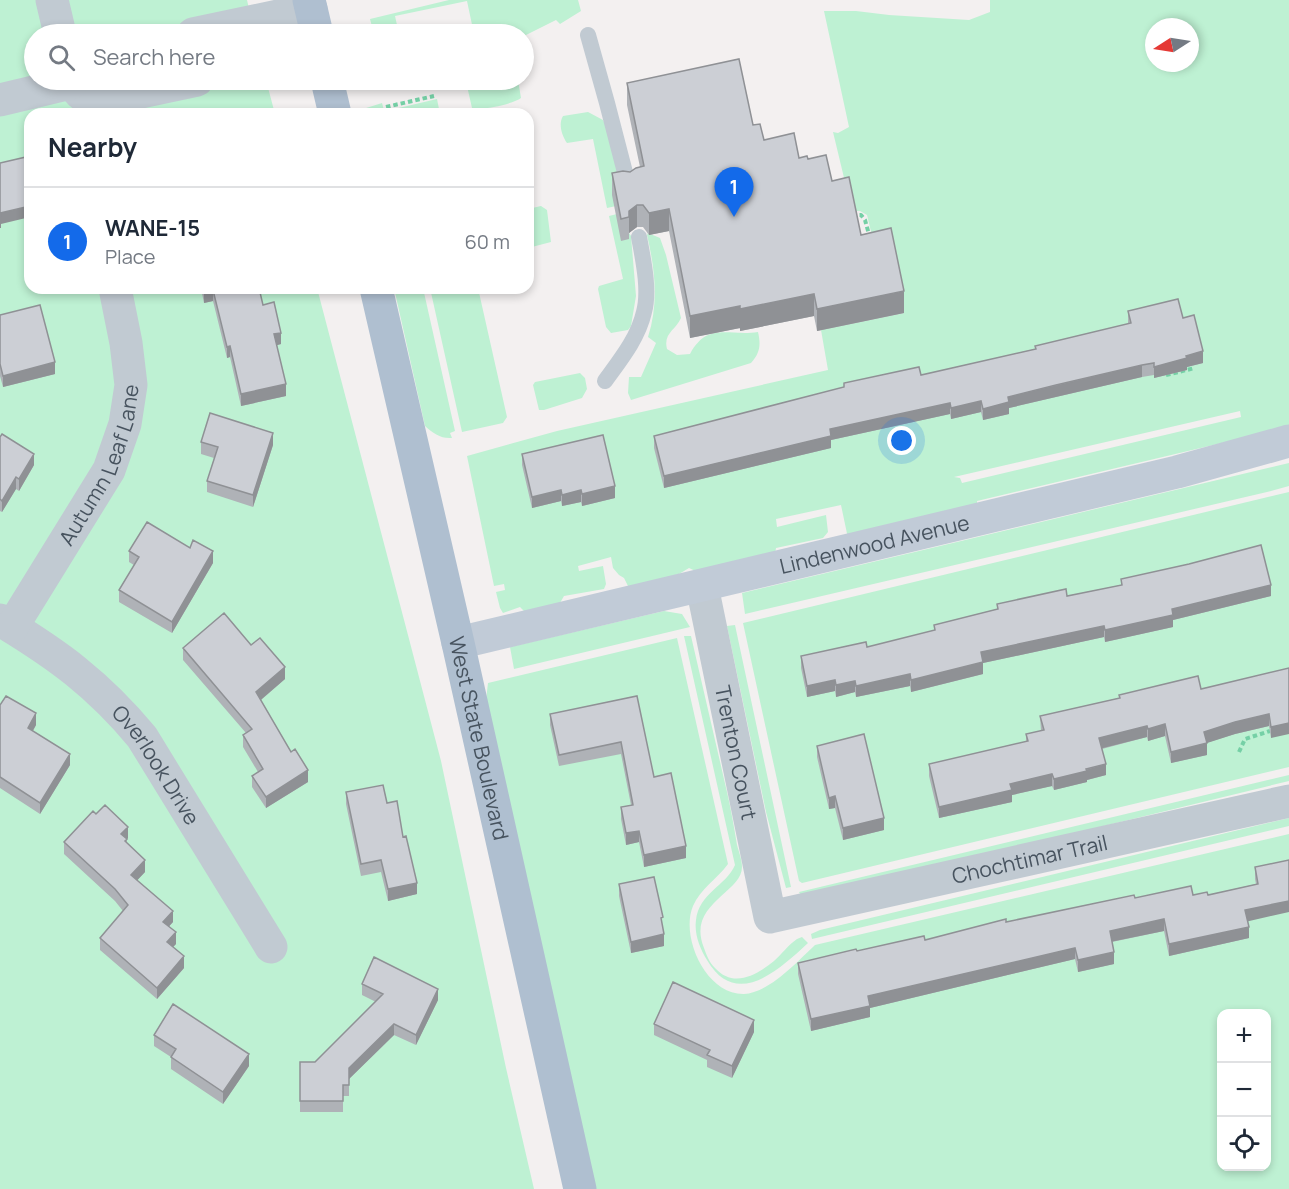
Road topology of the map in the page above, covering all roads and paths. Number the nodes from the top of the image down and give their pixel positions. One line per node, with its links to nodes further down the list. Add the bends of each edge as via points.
1 (52, 0): 3 (street)
2 (313, 9): 4 (street)
3 (58, 24)
4 (241, 24)
5 (588, 35): 14 (lane)
6 (66, 90): 11 (street)
7 (75, 90): 8 (street, via 103,100)
8 (150, 90)
9 (330, 90): 13 (main road)
10 (434, 96): 12 (path)
11 (0, 100)
12 (386, 107)
13 (334, 108)
14 (628, 184)
15 (852, 215): 17 (path, via 861,215 865,220)
16 (639, 237): 22 (lane, via 645,311 631,345)
17 (871, 245)
18 (116, 294): 25 (street, Autumn Leaf Lane, via 131,385 125,424 109,470)
19 (377, 294): 26 (main road, West State Boulevard)
20 (1195, 368): 21 (path)
21 (1166, 375)
22 (605, 381)
23 (1289, 441): 24 (street, Lindenwood Avenue)
24 (702, 586): 26 (street, Lindenwood Avenue); 30 (street, Trenton Court)
25 (6, 623): 31 (street, Overlook Drive, via 83,676 142,737)
26 (458, 643): 32 (main road, West State Boulevard)
27 (1270, 731): 28 (path, via 1245,739)
28 (1239, 752)
29 (1289, 801): 30 (street, Chochtimar Trail)
30 (770, 917)
31 (271, 947)
32 (580, 1189)

